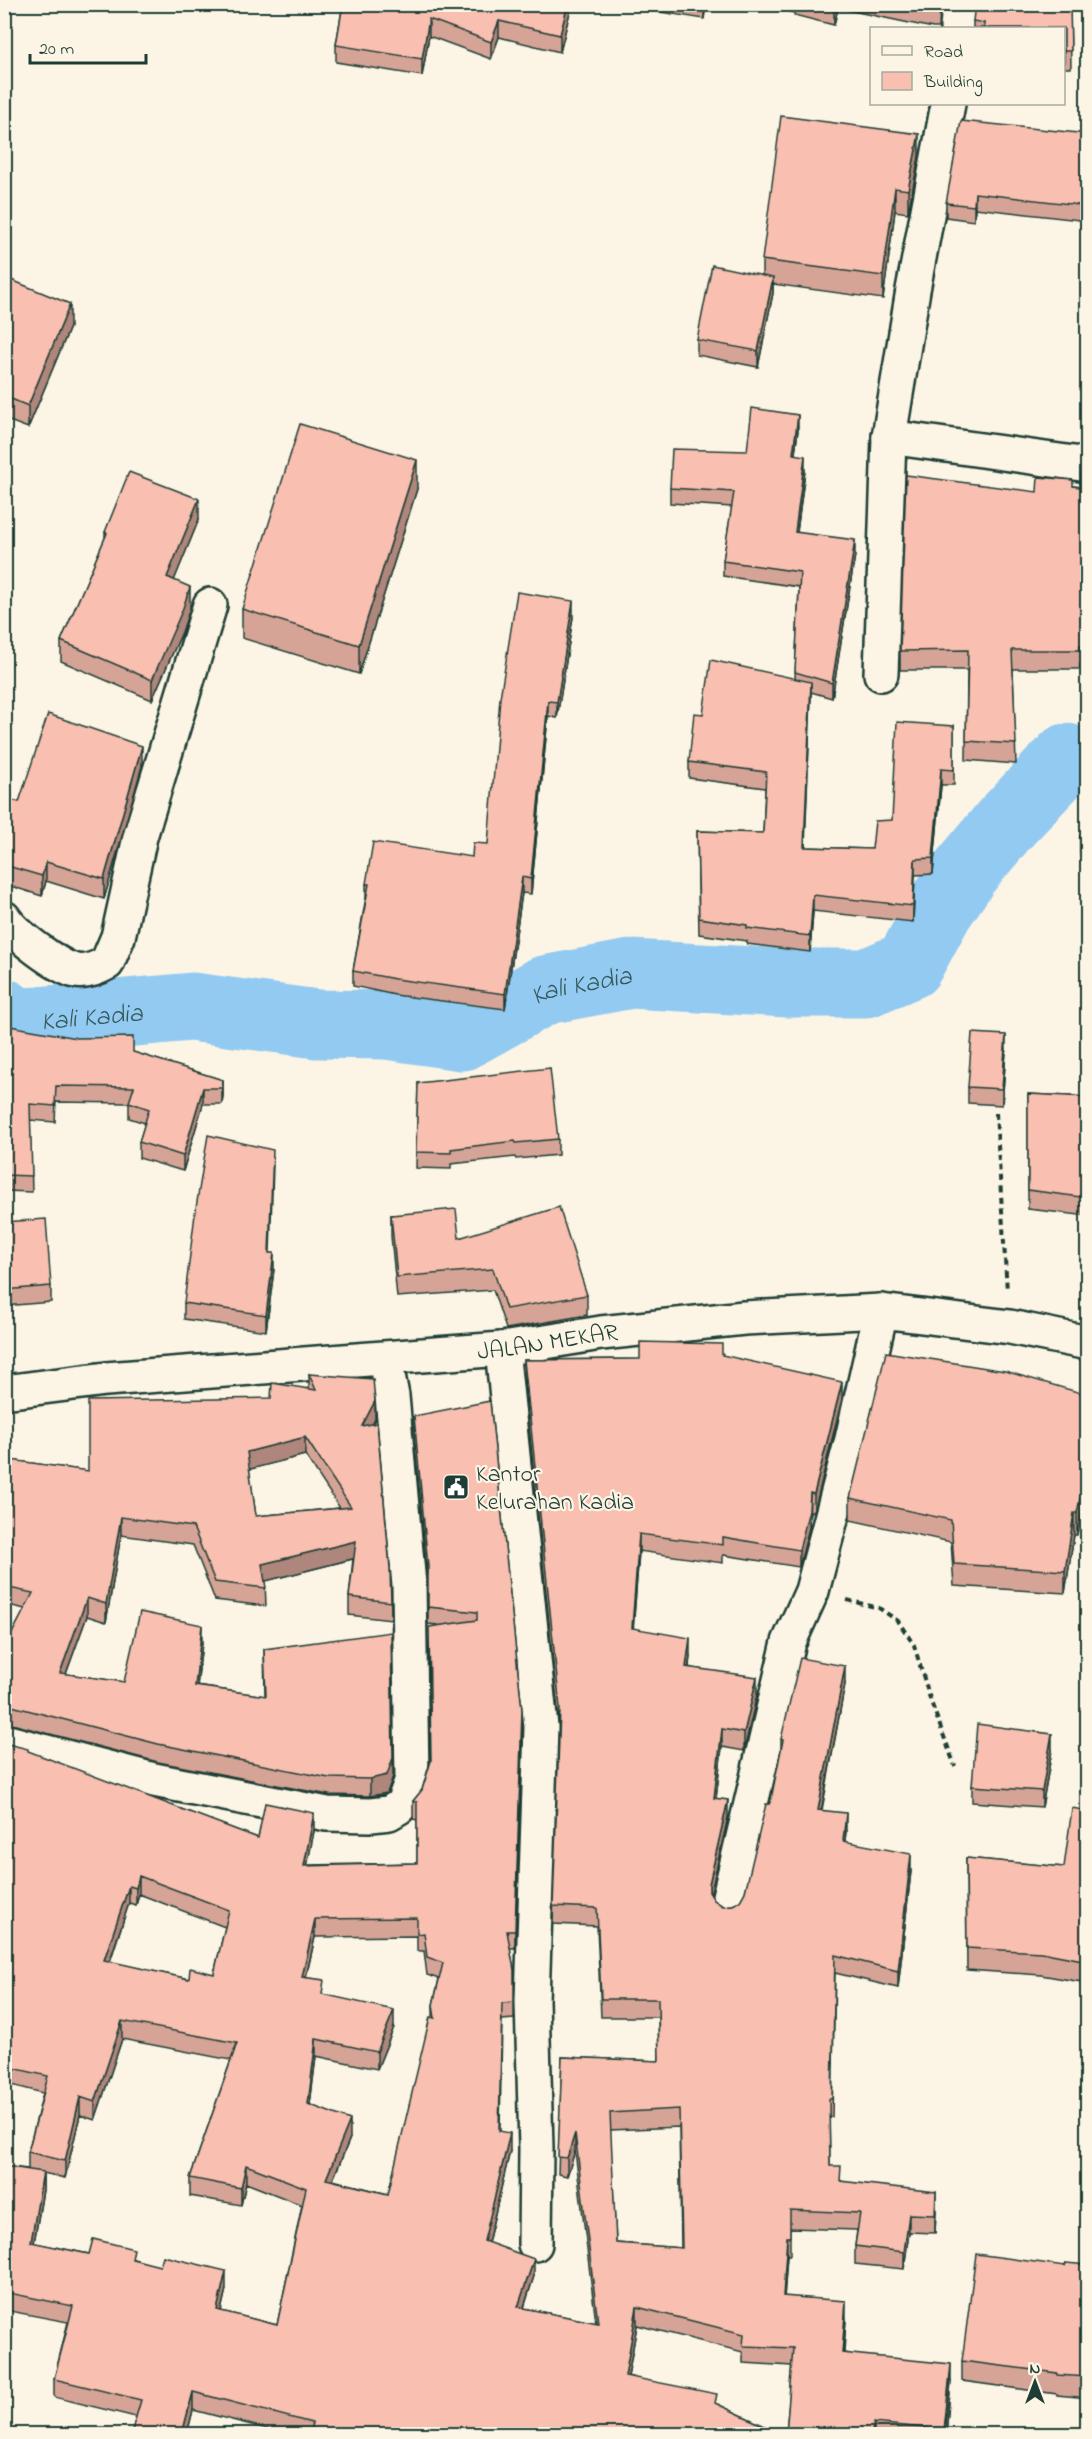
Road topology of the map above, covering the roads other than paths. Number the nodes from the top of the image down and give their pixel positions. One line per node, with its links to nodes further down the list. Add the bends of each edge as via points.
1 (959, 4): 2 (street)
2 (957, 27)
3 (948, 105): 4 (street)
4 (890, 437): 5 (street); 7 (street)
5 (1088, 465)
6 (210, 605): 8 (street, via 140,837 118,937 107,963 75,971 35,948)
7 (881, 674)
8 (4, 918)
9 (880, 1311): 10 (street, JALAN MEKAR, via 1010,1327); 11 (street, JALAN MEKAR, via 601,1333); 15 (street, via 812,1591 789,1642)
10 (1088, 1343)
11 (502, 1349): 12 (street, JALAN MEKAR); 16 (street, via 541,1727 532,2001)
12 (385, 1359): 13 (street, JALAN MEKAR, via 106,1379); 14 (street, via 410,1585 412,1779 399,1807 389,1813 371,1815 327,1814 154,1780)
13 (4, 1392)
14 (4, 1741)
15 (727, 1905)
16 (536, 2244)

